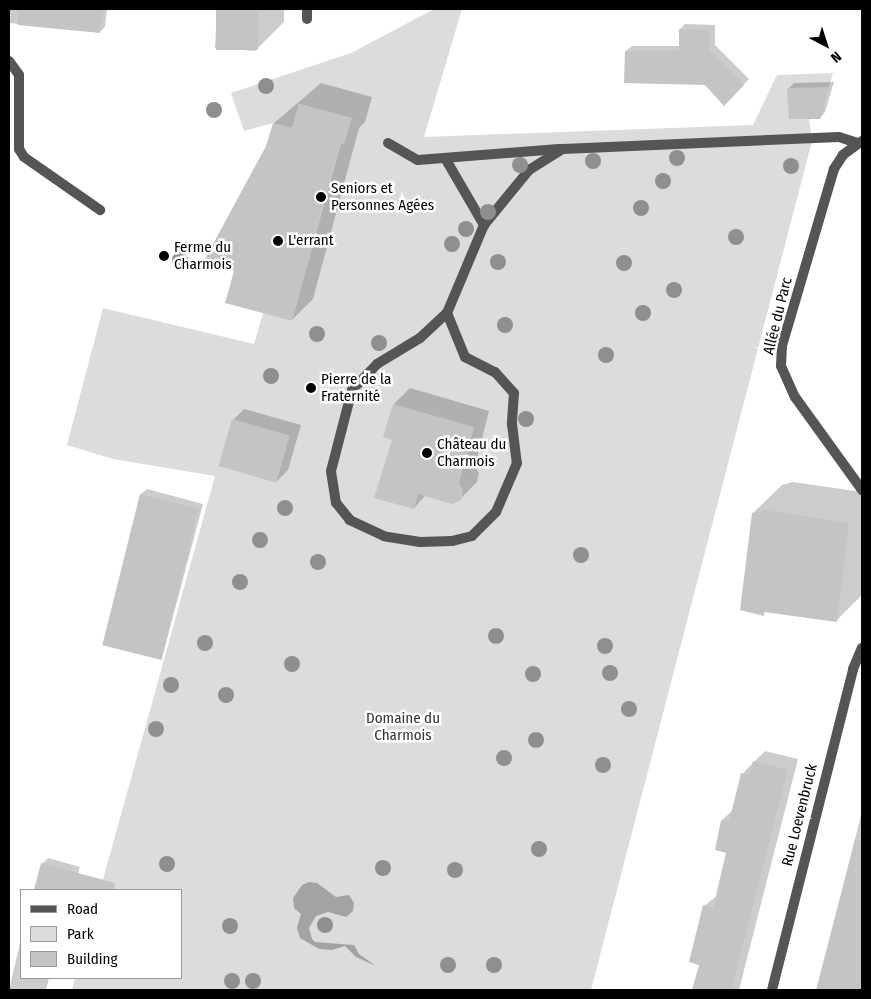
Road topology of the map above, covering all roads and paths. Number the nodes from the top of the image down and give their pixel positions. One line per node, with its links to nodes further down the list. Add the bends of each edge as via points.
1 (9, 61): 6 (street, via 19,75 19,149 24,157)
2 (859, 142): 4 (street, via 839,137); 9 (street, Allée du Parc, via 834,168 782,346 781,366 795,397)
3 (388, 143): 5 (street, via 418,160)
4 (563, 149): 5 (street); 7 (street, via 529,170)
5 (445, 158): 7 (street)
6 (100, 210)
7 (484, 225): 8 (street)
8 (447, 313): 8 (street, via 420,338 377,364 352,390 330,472 336,503 350,520 384,536 420,542 452,541 472,536 496,512 517,463 512,424 514,393 495,372 465,357)
9 (862, 490)
10 (862, 648): 11 (street, Rue Loevenbruck, via 853,669)
11 (772, 990)

